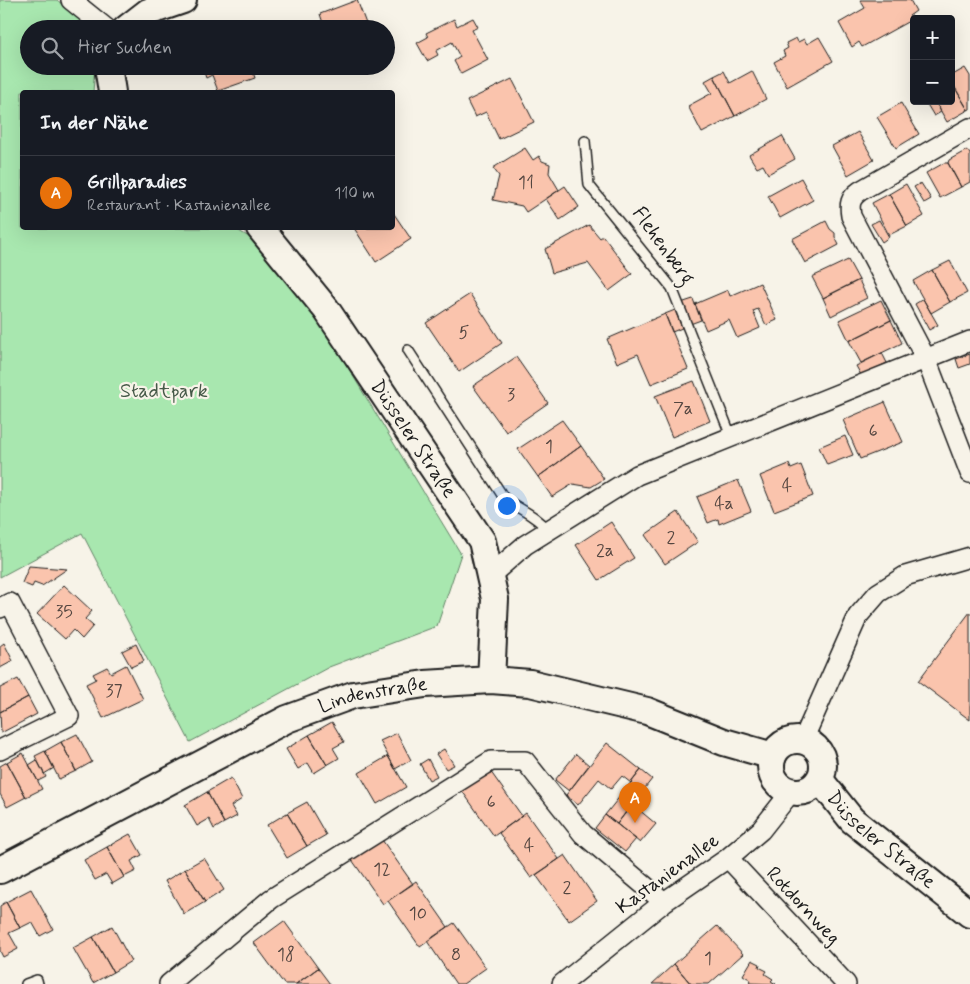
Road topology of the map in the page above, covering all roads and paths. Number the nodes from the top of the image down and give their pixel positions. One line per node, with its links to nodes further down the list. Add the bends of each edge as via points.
1 (71, 0): 3 (street)
2 (183, 0): 4 (main road, via 148,12)
3 (96, 20)
4 (138, 20)
5 (109, 75): 6 (main road)
6 (112, 90)
7 (970, 128): 12 (street, via 860,191 853,196 849,206 855,225)
8 (585, 141): 13 (lane, Flehenberg, via 588,185 672,288)
9 (262, 230): 17 (main road, Düsseler Straße, via 326,309 482,542)
10 (970, 341): 12 (street)
11 (408, 350): 15 (lane, via 504,498 522,512 539,519)
12 (926, 358): 13 (street); 14 (street)
13 (731, 436): 15 (street, via 637,475)
14 (970, 473)
15 (548, 530): 17 (street, via 524,545)
16 (970, 557): 20 (street, via 905,576 878,593 858,616)
17 (491, 575): 19 (main road, Düsseler Straße, via 495,599)
18 (0, 608): 21 (street, via 10,602 69,716)
19 (491, 680): 22 (main road, Lindenstraße, via 530,682 647,711 724,742); 26 (main road, Lindenstraße, via 425,684 353,695 287,719)
20 (803, 740): 22 (main road, via 788,742); 23 (main road, via 822,756 824,765)
21 (0, 750)
22 (773, 756): 24 (main road, via 774,778)
23 (820, 780): 24 (main road, via 808,791); 28 (main road, Düsseler Straße, via 852,820)
24 (791, 792): 25 (street, Kastanienallee, via 761,830)
25 (728, 858): 27 (street, Kastanienallee); 33 (street, Rotdornweg)
26 (0, 870)
27 (664, 902): 31 (street, via 583,834 525,761 490,761 271,899); 32 (street, Kastanienallee)
28 (970, 914)
29 (26, 984): 30 (lane, via 37,980)
30 (38, 984)
31 (169, 984)
32 (562, 984)
33 (846, 984)

